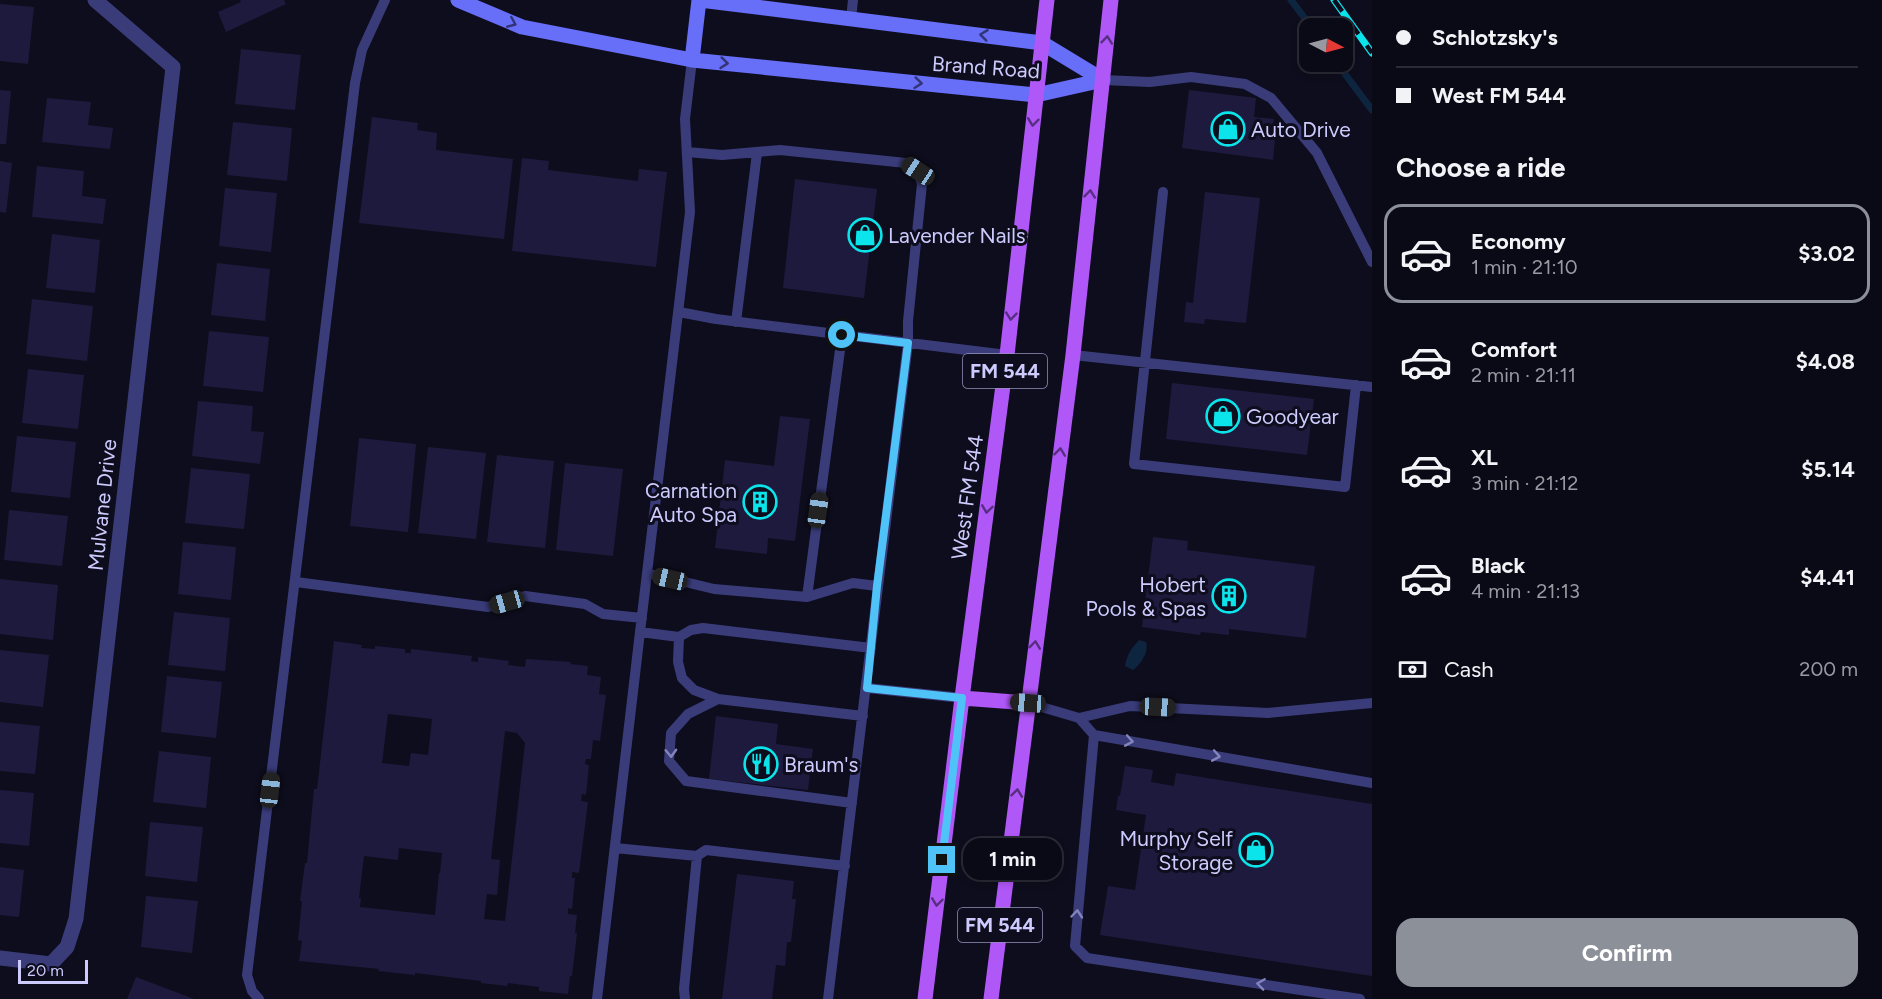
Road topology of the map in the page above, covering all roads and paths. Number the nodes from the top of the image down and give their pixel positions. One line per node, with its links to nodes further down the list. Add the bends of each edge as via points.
1 (95, 0): 47 (street, Mulvane Drive, via 173,67 76,919 67,947 51,964)
2 (385, 0): 27 (lane, via 362,50 355,83)
3 (458, 0): 10 (main road, Brand Road, one-way to 10, via 522,27)
4 (699, 0): 8 (main road, Brand Road); 10 (main road)
5 (853, 0): 8 (lane)
6 (1047, 0): 9 (main road, West FM 544 / FM 544)
7 (1111, 0): 11 (main road, FM 544, one-way to 7)
8 (851, 19): 9 (main road, Brand Road, one-way to 8)
9 (1042, 43): 11 (main road, Brand Road); 12 (main road, West FM 544 / FM 544)
10 (692, 60): 12 (main road, Brand Road, one-way to 12); 13 (lane)
11 (1103, 80): 12 (main road, Brand Road); 16 (lane, via 1150,82 1191,77 1245,84 1271,98 1317,153); 22 (main road, FM 544, one-way to 11)
12 (1036, 95): 21 (main road, West FM 544 / FM 544, one-way to 21)
13 (687, 152): 14 (lane); 17 (lane, via 690,212)
14 (757, 153): 18 (lane); 20 (lane, via 780,150 895,162 918,171 922,184)
15 (1163, 192): 23 (lane)
16 (1372, 262)
17 (679, 312): 18 (lane); 26 (lane)
18 (736, 322): 19 (lane)
19 (842, 335): 20 (lane); 29 (lane)
20 (908, 343): 21 (lane); 28 (lane)
21 (1007, 355): 35 (main road, West FM 544 / FM 544, one-way to 35)
22 (1073, 355): 23 (lane); 37 (main road, FM 544, one-way to 22)
23 (1145, 364): 24 (lane); 24 (lane, via 1134,464 1345,487)
24 (1356, 385): 25 (lane)
25 (1372, 387)
26 (648, 573): 29 (lane, via 714,589); 30 (lane)
27 (296, 582): 30 (lane, via 488,607 525,596 585,604 603,614); 48 (lane, via 247,975)
28 (877, 586): 29 (lane, via 853,583); 33 (lane)
29 (807, 597)
30 (642, 618): 31 (lane)
31 (640, 632): 32 (lane); 44 (lane)
32 (679, 637): 33 (lane, via 703,628); 36 (lane, via 682,678 694,690)
33 (871, 648): 34 (lane)
34 (867, 688): 35 (lane); 39 (lane)
35 (962, 698): 37 (main road); 52 (main road, West FM 544 / FM 544, one-way to 52)
36 (718, 699): 39 (lane); 43 (lane, one-way to 43, via 688,714 671,734 669,761 686,781)
37 (1028, 703): 40 (lane); 53 (main road, FM 544, one-way to 37)
38 (1372, 703): 40 (lane, via 1268,713 1130,706)
39 (863, 716): 43 (lane)
40 (1079, 718): 41 (lane)
41 (1094, 735): 42 (lane, one-way to 42); 54 (lane, one-way to 41, via 1087,958 1075,946)
42 (1372, 783)
43 (852, 803): 46 (lane)
44 (615, 848): 45 (lane); 49 (lane)
45 (697, 856): 46 (lane, via 706,850); 50 (lane)
46 (845, 866): 51 (lane)
47 (0, 958)
48 (259, 999)
49 (597, 999)
50 (685, 999)
51 (828, 999)
52 (925, 999)
53 (991, 999)
54 (1360, 999)

